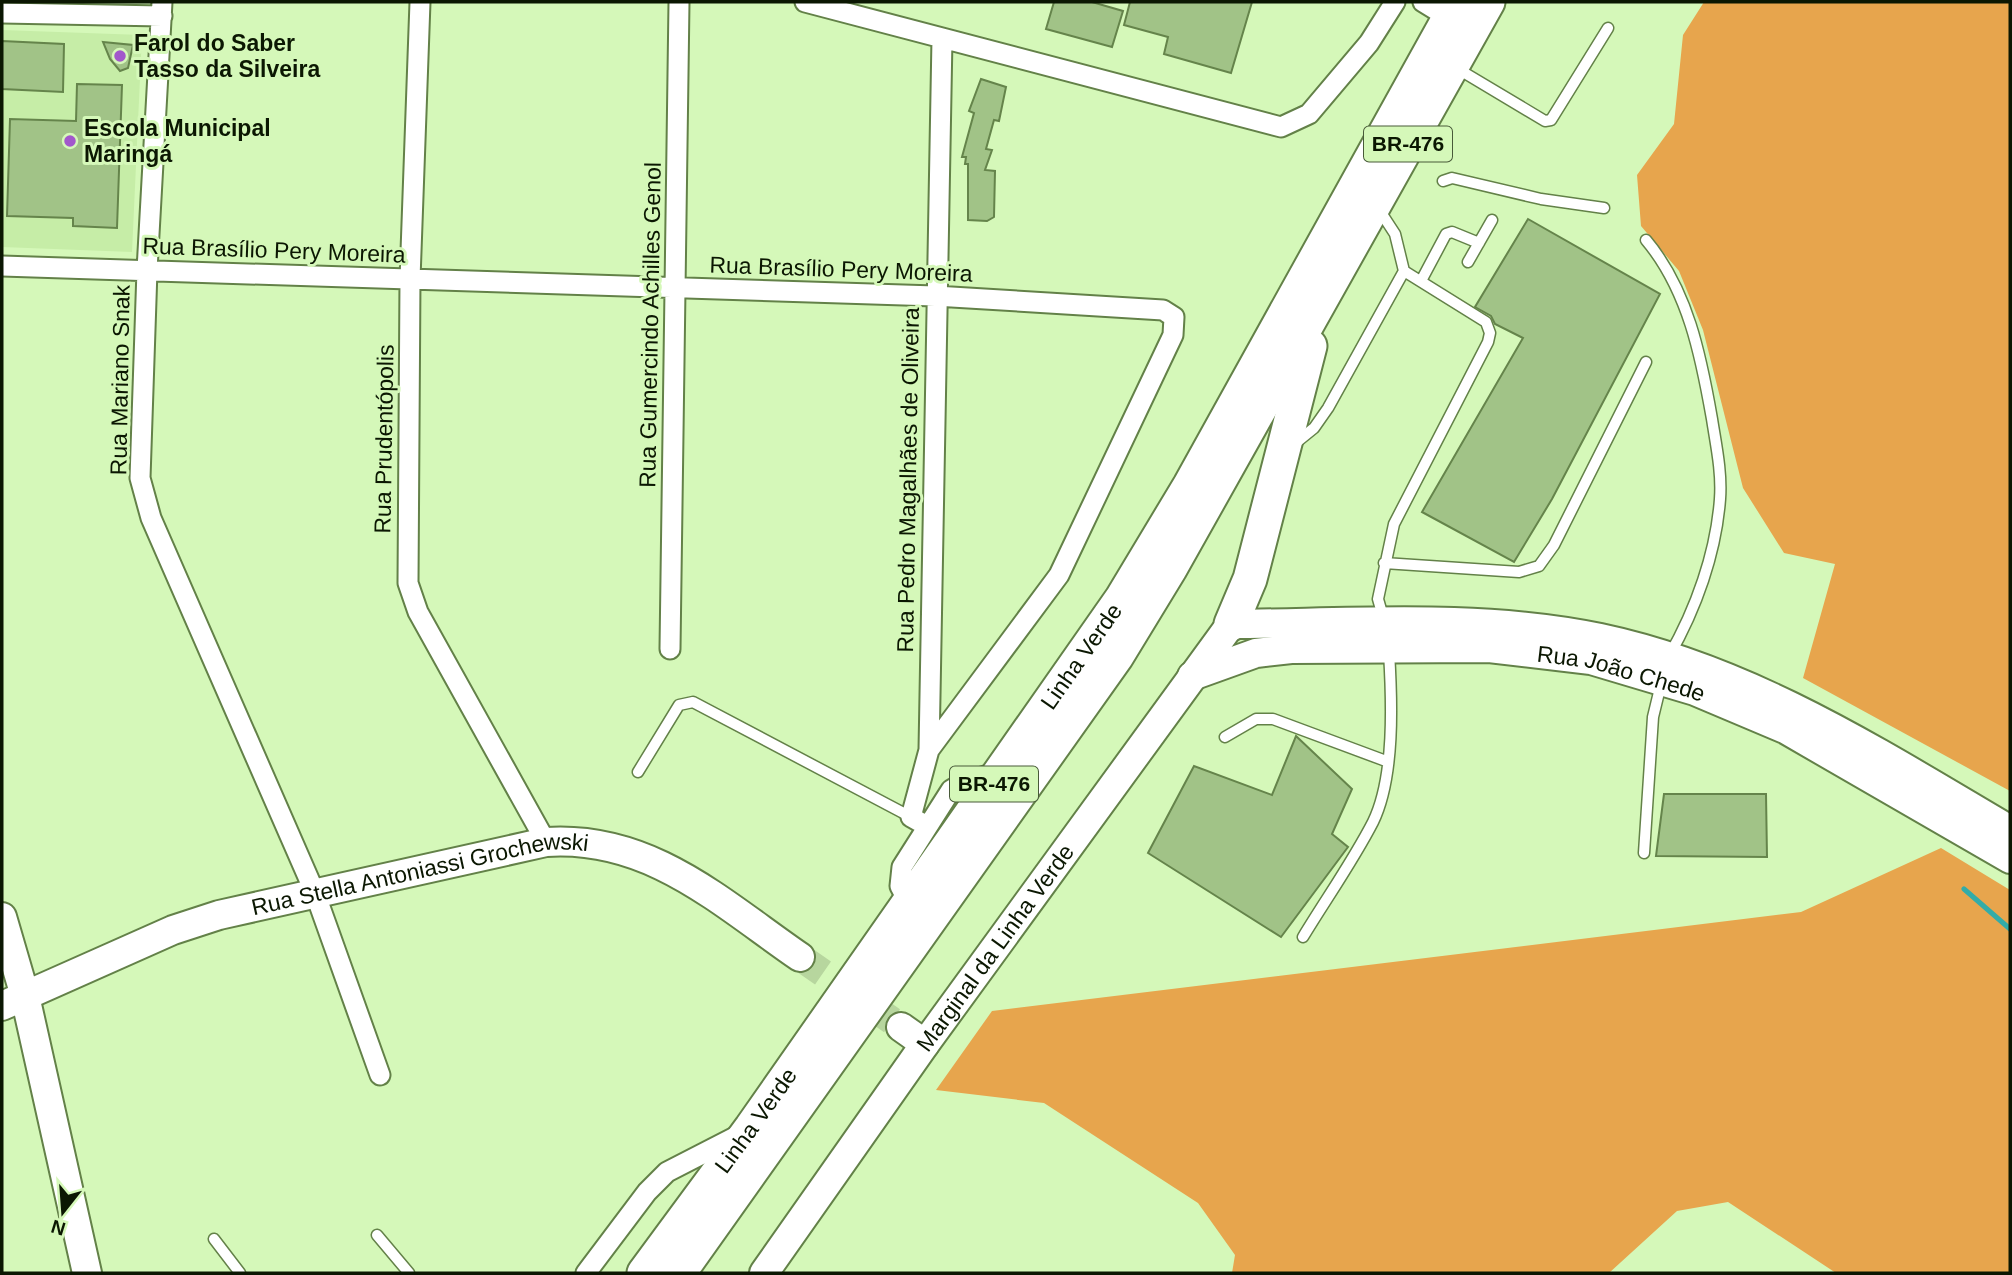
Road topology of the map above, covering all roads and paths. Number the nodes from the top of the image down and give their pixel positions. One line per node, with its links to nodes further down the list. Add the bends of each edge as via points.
1 (420, 2): 22 (street, Rua Prudentópolis)
2 (678, 2): 24 (street, Rua Gumercindo Achilles Genol)
3 (805, 2): 10 (street)
4 (1395, 2): 10 (street, via 1369,43 1309,114 1281,127)
5 (1488, 2): 11 (highway, Linha Verde / BR-476)
6 (1443, 7): 38 (highway, Linha Verde / BR-476, via 1158,541)
7 (162, 9): 8 (street); 20 (street, Rua Mariano Snak)
8 (2, 13)
9 (1608, 28): 11 (lane, via 1551,120 1545,121)
10 (942, 37): 26 (street, Rua Pedro Magalhães de Oliveira)
11 (1452, 66): 13 (highway, Linha Verde / BR-476)
12 (1443, 181): 14 (lane, via 1452,178)
13 (1375, 204): 21 (lane, via 1395,234); 25 (highway, Linha Verde / BR-476)
14 (1604, 208)
15 (1492, 220): 17 (lane)
16 (1646, 240): 33 (lane, via 1663,260 1701,357 1719,462 1720,499 1698,600)
17 (1479, 243): 18 (lane); 23 (lane, via 1452,232 1446,234)
18 (1468, 262)
19 (2, 266): 20 (street, Rua Brasílio Pery Moreira)
20 (147, 270): 22 (street, Rua Brasílio Pery Moreira); 46 (street, Rua Mariano Snak, via 140,478 151,518)
21 (1404, 271): 23 (lane); 28 (lane, via 1328,408 1314,428)
22 (410, 279): 24 (street, Rua Brasílio Pery Moreira); 43 (street, Rua Prudentópolis, via 408,583 418,612)
23 (1421, 281): 29 (lane, via 1486,322 1489,342 1394,524)
24 (675, 287): 26 (street, Rua Brasílio Pery Moreira); 32 (street, Rua Gumercindo Achilles Genol)
25 (1328, 287): 28 (highway); 63 (highway, Linha Verde / BR-476, via 1116,656)
26 (935, 296): 36 (street, Rua Pedro Magalhães de Oliveira); 36 (street, Rua Brasílio Pery Moreira, via 1163,310 1174,317 1162,365 1059,575)
27 (1646, 362): 29 (lane, via 1554,545 1539,566 1519,572)
28 (1279, 456): 30 (highway, via 1250,579)
29 (1384, 563): 31 (lane, via 1378,599)
30 (1231, 624): 31 (main road, Rua João Chede); 34 (main road, Marginal da Linha Verde)
31 (1387, 635): 33 (main road, Rua João Chede); 34 (main road, Rua João Chede, via 1256,653); 37 (lane, via 1392,716)
32 (670, 649)
33 (1666, 667): 40 (main road, Rua João Chede); 44 (lane, via 1654,717)
34 (1192, 676): 53 (main road, Marginal da Linha Verde)
35 (1225, 737): 37 (lane, via 1256,719 1273,719)
36 (929, 750): 41 (street, Rua Pedro Magalhães de Oliveira)
37 (1386, 761): 49 (lane, via 1374,820)
38 (1003, 771): 41 (street, via 951,790); 47 (highway, Linha Verde / BR-476)
39 (638, 772): 41 (lane, via 679,705 693,702)
40 (1917, 790): 42 (main road, Rua João Chede); 45 (main road, Rua João Chede)
41 (919, 821): 47 (street, Rua Pedro Magalhães de Oliveira, via 899,877)
42 (2010, 830)
43 (546, 842): 46 (main road, Rua Stella Antoniassi Grochewski); 50 (main road, Rua Stella Antoniassi Grochewski, via 577,840 634,852 670,867)
44 (1644, 853)
45 (2010, 859)
46 (315, 893): 51 (main road, Rua Stella Antoniassi Grochewski, via 173,930); 54 (street, Rua Mariano Snak)
47 (909, 903): 55 (highway, Linha Verde / BR-476)
48 (2, 917): 51 (main road)
49 (1303, 937)
50 (800, 957)
51 (13, 1001): 58 (main road)
52 (901, 1027): 53 (main road)
53 (925, 1044): 64 (main road, Marginal da Linha Verde)
54 (380, 1075)
55 (751, 1128): 61 (street, via 667,1172); 62 (highway, Linha Verde / BR-476)
56 (377, 1235): 60 (lane)
57 (214, 1239): 59 (lane)
58 (87, 1273)
59 (240, 1273)
60 (409, 1273)
61 (586, 1273)
62 (644, 1273)
63 (679, 1273)
64 (764, 1273)

